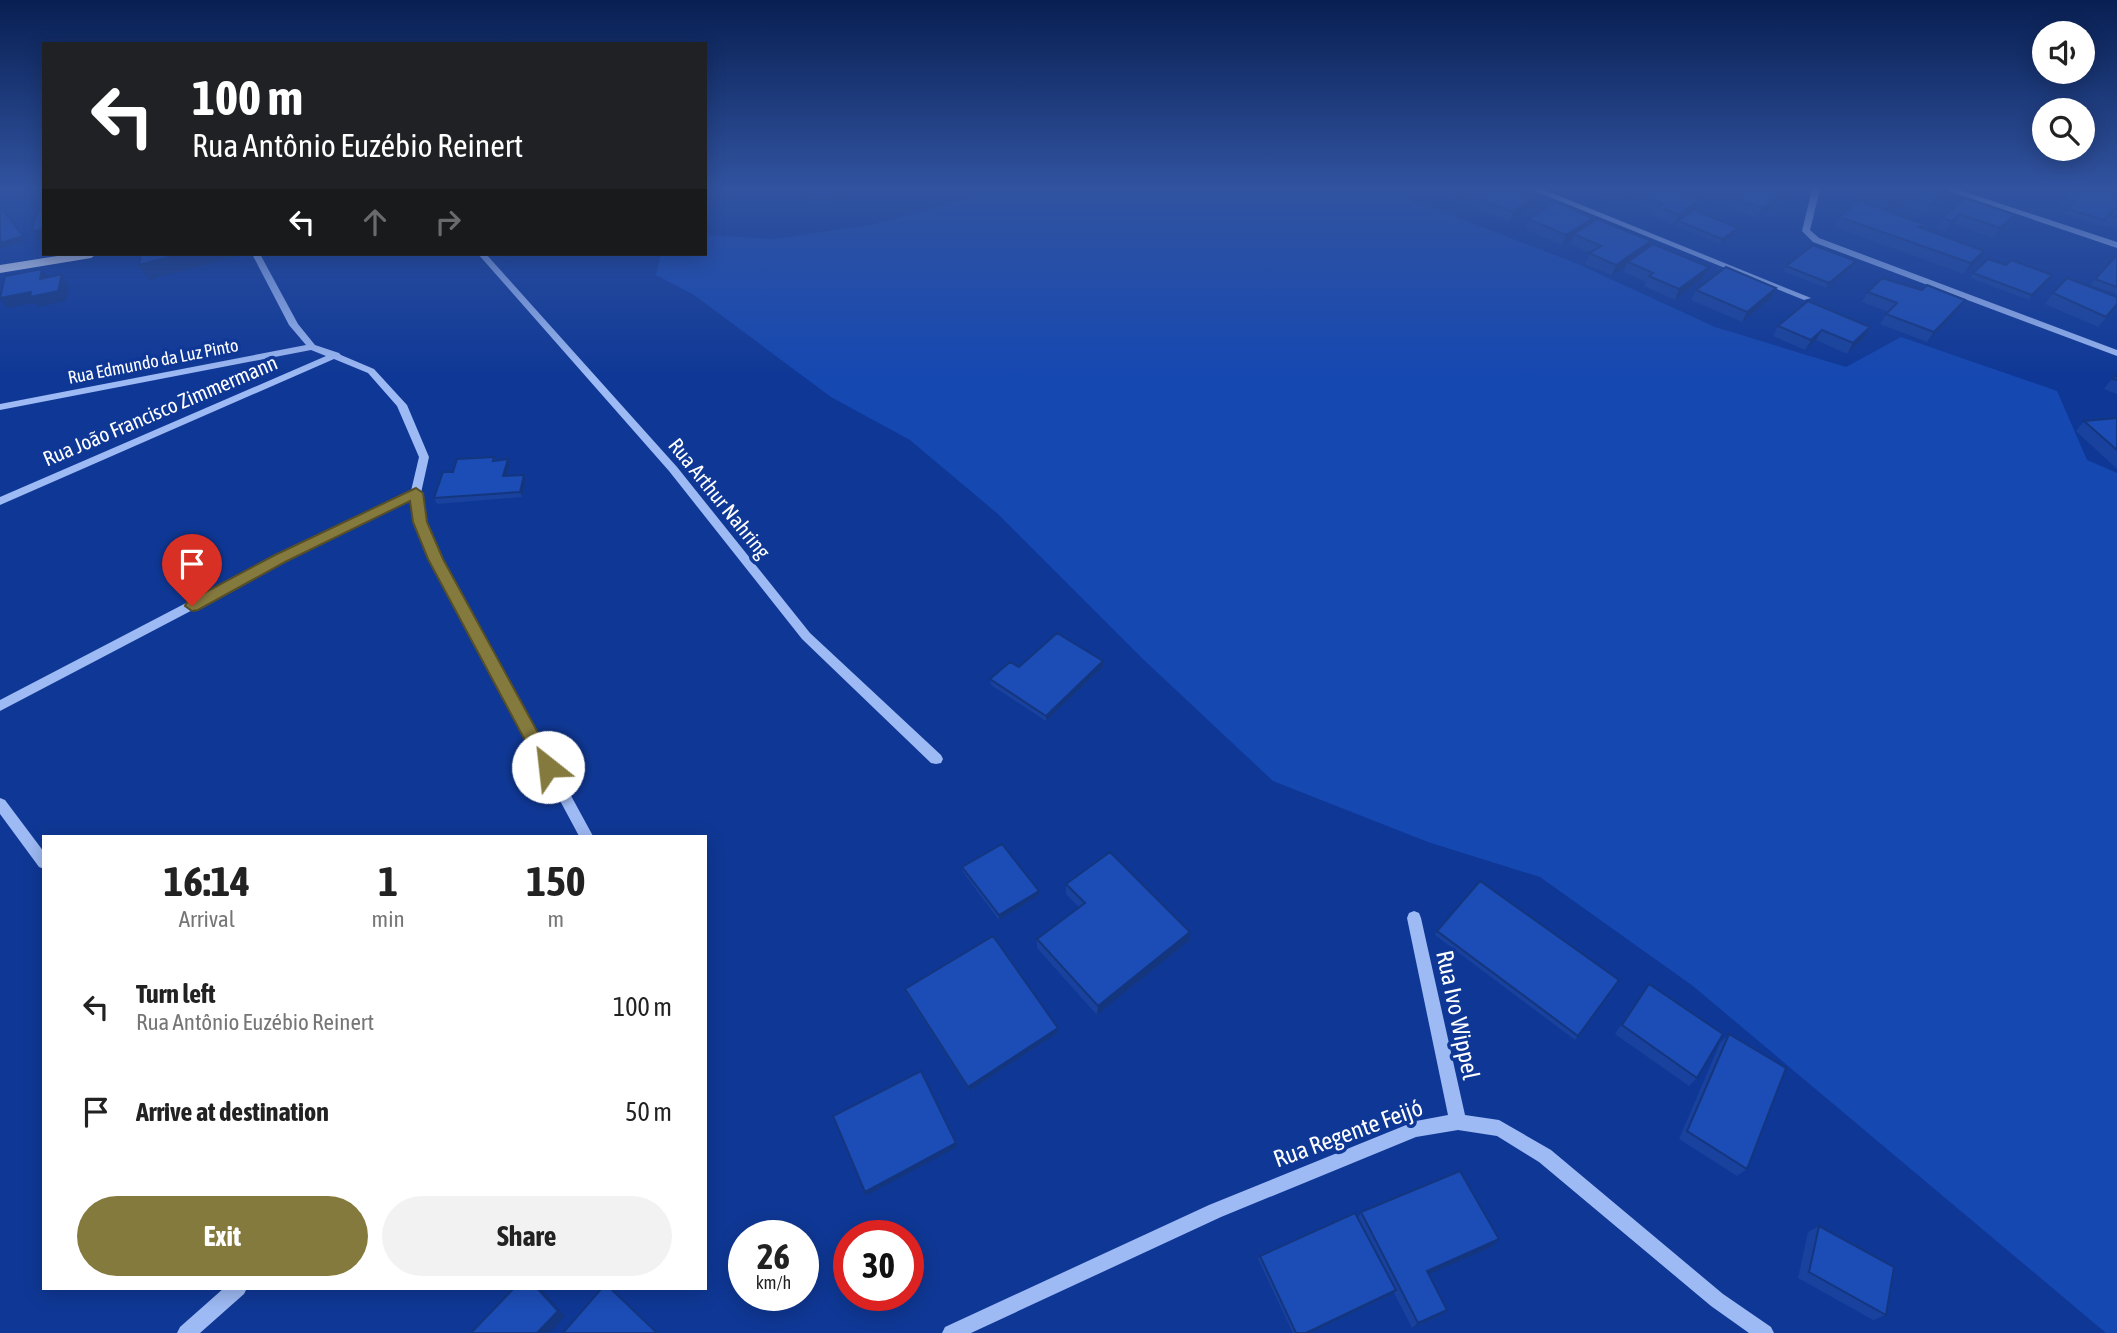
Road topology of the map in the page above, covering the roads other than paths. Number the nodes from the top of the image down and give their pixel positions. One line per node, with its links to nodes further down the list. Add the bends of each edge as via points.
1 (1690, 251): 7 (street)
2 (1846, 251): 9 (street)
3 (80, 256): 6 (main road)
4 (257, 256): 8 (street, via 294,325)
5 (484, 256): 16 (street, Rua Arthur Nahring, via 673,469 806,636)
6 (0, 270)
7 (1807, 298)
8 (312, 348): 10 (street); 11 (street, Rua Edmundo da Luz Pinto)
9 (2117, 353)
10 (336, 355): 12 (street, via 371,371 402,405 424,457); 13 (street, Rua João Francisco Zimmermann)
11 (0, 407)
12 (416, 493): 14 (street); 18 (street, via 420,522 436,559)
13 (0, 501)
14 (6, 703): 15 (street)
15 (0, 714)
16 (936, 759)
17 (0, 804): 19 (street)
18 (585, 835)
19 (42, 860)
20 (1414, 918): 21 (street, Rua Ivo Wippel)
21 (1458, 1122): 24 (street, Rua Regente Feijó, via 1416,1129 1215,1211); 25 (street, Rua Regente Feijó, via 1499,1128 1545,1156 1717,1300)
22 (236, 1290): 23 (street)
23 (186, 1333)
24 (951, 1333)
25 (1765, 1333)

